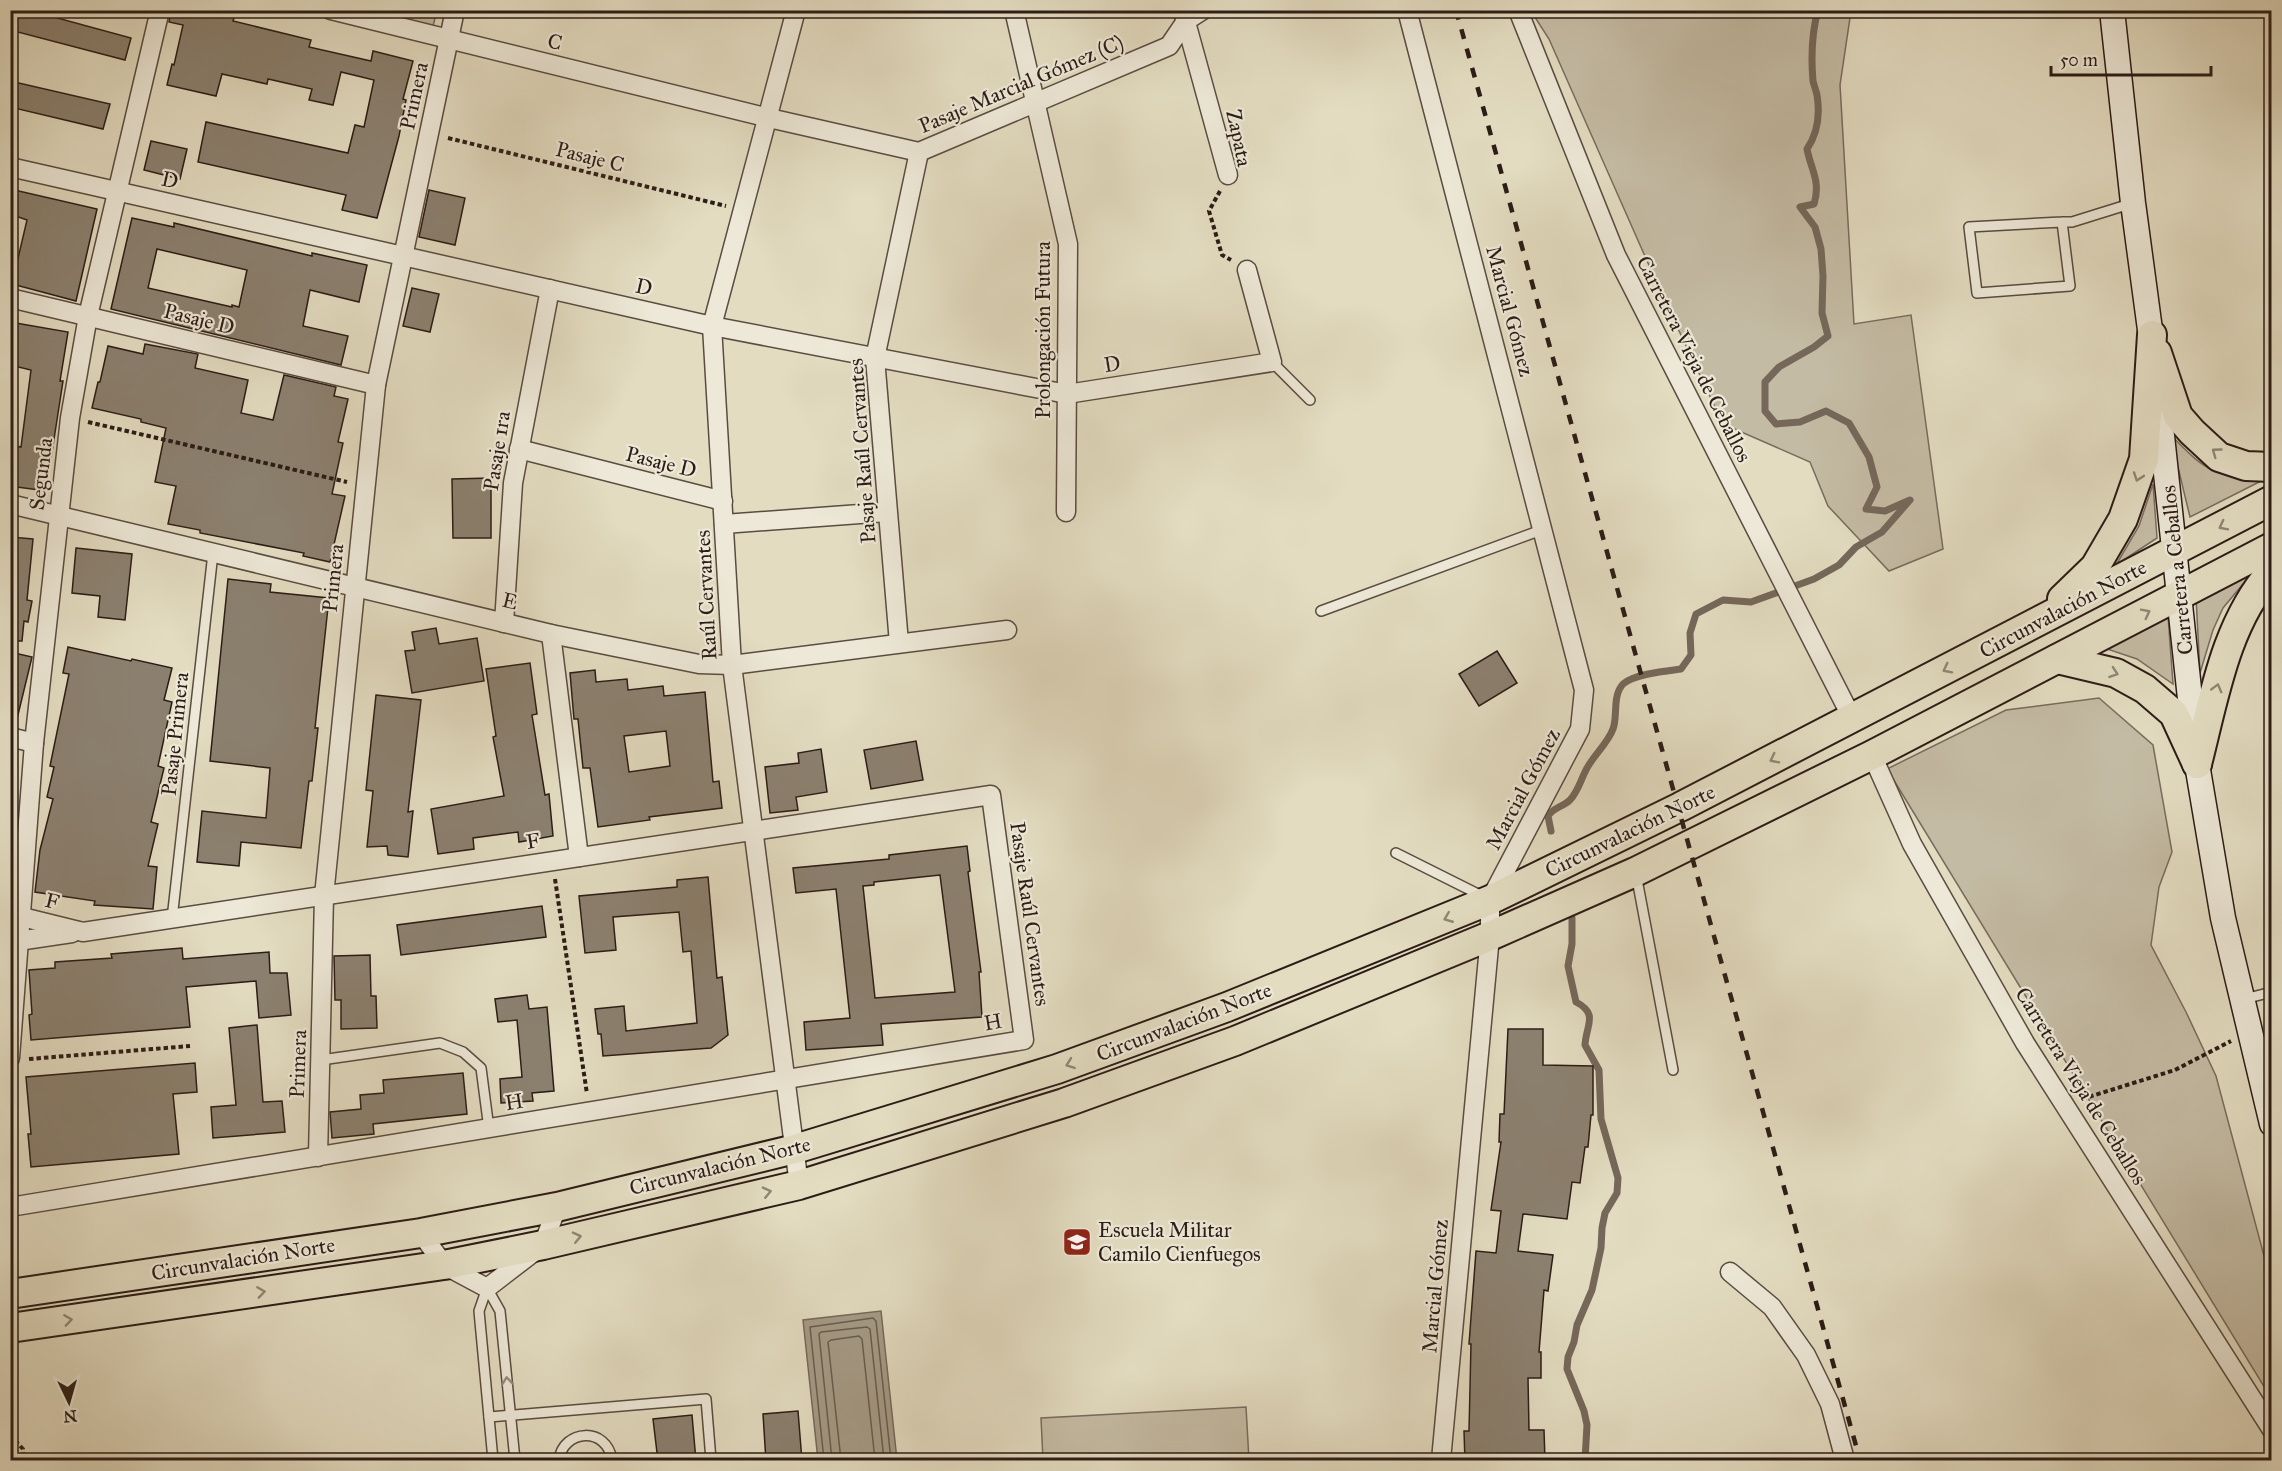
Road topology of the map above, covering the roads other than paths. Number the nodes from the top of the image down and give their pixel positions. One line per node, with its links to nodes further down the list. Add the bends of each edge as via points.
1 (160, 10): 17 (street, Segunda)
2 (331, 10): 11 (street, C)
3 (455, 10): 11 (street, Primera)
4 (796, 10): 13 (street, Raúl Cervantes)
5 (1014, 10): 12 (street, Prolongación Futura)
6 (1203, 10): 10 (street, Pasaje Marcial Gómez (C))
7 (1407, 10): 41 (street, Marcial Gómez)
8 (1518, 10): 56 (street, Carretera Vieja de Ceballos, via 1616,255)
9 (2112, 10): 18 (main road, Carretera a Ceballos)
10 (1184, 16): 12 (street, Pasaje Marcial Gómez (C), via 1169,46); 16 (street, Zapata)
11 (449, 39): 13 (street, C); 20 (street, Primera)
12 (1037, 102): 14 (street, Pasaje Marcial Gómez (C)); 30 (street, Prolongación Futura, via 1068,244)
13 (769, 118): 14 (street, Pasaje Marcial Gómez (C)); 25 (street, Raúl Cervantes)
14 (919, 152): 27 (street, Pasaje Raúl Cervantes)
15 (10, 167): 17 (street, D)
16 (1228, 175)
17 (118, 191): 20 (street, D); 24 (street, Segunda)
18 (2133, 203): 19 (lane); 26 (main road, Carretera a Ceballos)
19 (2062, 222): 19 (lane, via 1969,227 1977,293 2070,286)
20 (404, 256): 22 (street, D); 29 (street, Primera)
21 (1248, 270): 28 (street)
22 (550, 289): 25 (street, D); 32 (street, Pasaje 1ra)
23 (10, 298): 24 (street, Pasaje D)
24 (88, 316): 29 (street, Pasaje D); 39 (street, Segunda, via 70,418)
25 (712, 326): 27 (street, D); 35 (street, Raúl Cervantes)
26 (2152, 335): 33 (highway, one-way to 26, via 2246,466 2219,457 2192,432 2178,416); 43 (main road, Carretera a Ceballos); 50 (highway, one-way to 50, via 2144,459 2123,519 2095,567)
27 (875, 358): 30 (street, D); 37 (street, Pasaje Raúl Cervantes)
28 (1272, 362): 30 (street, D); 31 (lane)
29 (376, 385): 46 (street, Primera)
30 (1067, 394): 38 (street, Prolongación Futura)
31 (1310, 400)
32 (519, 449): 35 (street, Pasaje D); 49 (street, Pasaje 1ra, via 513,483)
33 (2271, 467)
34 (2271, 500): 43 (highway, Circunvalación Norte, one-way to 43)
35 (723, 501): 40 (street, Raúl Cervantes)
36 (10, 504): 39 (street, E)
37 (887, 512): 40 (street); 53 (street, Pasaje Raúl Cervantes)
38 (1066, 512)
39 (59, 516): 44 (street, E); 58 (street, Segunda)
40 (724, 524): 55 (street, Raúl Cervantes)
41 (1544, 529): 48 (lane); 67 (street, Marcial Gómez, via 1584,690 1580,729)
42 (2271, 547): 47 (highway, Circunvalación Norte)
43 (2174, 551): 47 (main road, Carretera a Ceballos); 50 (highway, Circunvalación Norte)
44 (213, 553): 46 (street, E); 69 (lane, Pasaje Primera)
45 (2271, 571): 60 (highway, one-way to 45, via 2229,644 2255,590)
46 (355, 588): 49 (street, E); 66 (street, Primera)
47 (2180, 595): 54 (highway, Circunvalación Norte, one-way to 47); 60 (main road, Carretera a Ceballos)
48 (1321, 611)
49 (504, 623): 52 (street, E)
50 (2036, 623): 56 (highway, Circunvalación Norte, one-way to 56)
51 (1006, 630): 53 (street, E)
52 (551, 634): 55 (street, E, via 699,664); 64 (street)
53 (899, 643): 55 (street, E)
54 (2057, 659): 59 (highway, Circunvalación Norte); 60 (highway, one-way to 60, via 2116,673 2145,689 2174,714)
55 (732, 665): 62 (street, Raúl Cervantes)
56 (1852, 718): 67 (highway, Circunvalación Norte, one-way to 67)
57 (10, 737): 58 (street)
58 (34, 743): 68 (street, Segunda)
59 (1872, 755): 65 (highway, Circunvalación Norte); 96 (street, Carretera Vieja de Ceballos, via 1912,844 2025,1043)
60 (2197, 764): 74 (main road, Carretera a Ceballos, via 2223,918)
61 (991, 795): 62 (street, F); 75 (street, Pasaje Raúl Cervantes)
62 (752, 831): 64 (street, F); 79 (street, Raúl Cervantes)
63 (1396, 853): 67 (lane)
64 (579, 857): 66 (street, F)
65 (1635, 872): 71 (highway, Circunvalación Norte); 78 (lane)
66 (324, 896): 69 (street, F); 77 (street, Primera)
67 (1490, 900): 71 (street, Marcial Gómez); 82 (highway, Circunvalación Norte, one-way to 82, via 1227,1007 1057,1069)
68 (15, 916): 70 (street, F); 72 (street, Segunda)
69 (172, 919): 70 (street, F)
70 (83, 932): 72 (street, F)
71 (1490, 936): 84 (highway, Circunvalación Norte, via 1235,1041 1065,1104); 102 (street, Marcial Gómez)
72 (18, 941): 76 (street, Segunda)
73 (2271, 992): 74 (lane)
74 (2242, 999): 80 (main road, Carretera a Ceballos)
75 (1024, 1040): 79 (street, H)
76 (16, 1059)
77 (321, 1060): 81 (lane, via 441,1043 463,1052 481,1068); 83 (street, Primera)
78 (1673, 1070)
79 (786, 1080): 81 (street, H); 82 (street, Raúl Cervantes)
80 (2271, 1124)
81 (489, 1129): 83 (street, H)
82 (795, 1149): 84 (street, Raúl Cervantes); 85 (highway, Circunvalación Norte)
83 (318, 1157): 86 (street, H)
84 (799, 1185): 88 (highway, Circunvalación Norte, one-way to 84)
85 (557, 1206): 87 (highway, Circunvalación Norte); 88 (street)
86 (10, 1207)
87 (421, 1233): 89 (street); 92 (highway, Circunvalación Norte)
88 (543, 1245): 89 (highway, Circunvalación Norte); 91 (street)
89 (444, 1265): 91 (street); 93 (highway, Circunvalación Norte, one-way to 89)
90 (1730, 1272): 103 (street, via 1772,1306 1806,1355 1830,1404)
91 (486, 1288): 94 (lane, one-way to 91, via 500,1311); 95 (lane, via 479,1311)
92 (10, 1294)
93 (10, 1328)
94 (511, 1415): 95 (lane); 98 (lane); 101 (lane, via 706,1399)
95 (489, 1417): 97 (lane)
96 (2271, 1430)
97 (493, 1461)
98 (515, 1461)
99 (559, 1461): 100 (lane, via 564,1446 583,1435 605,1442)
100 (612, 1461)
101 (711, 1461)
102 (1441, 1461)
103 (1845, 1461)

